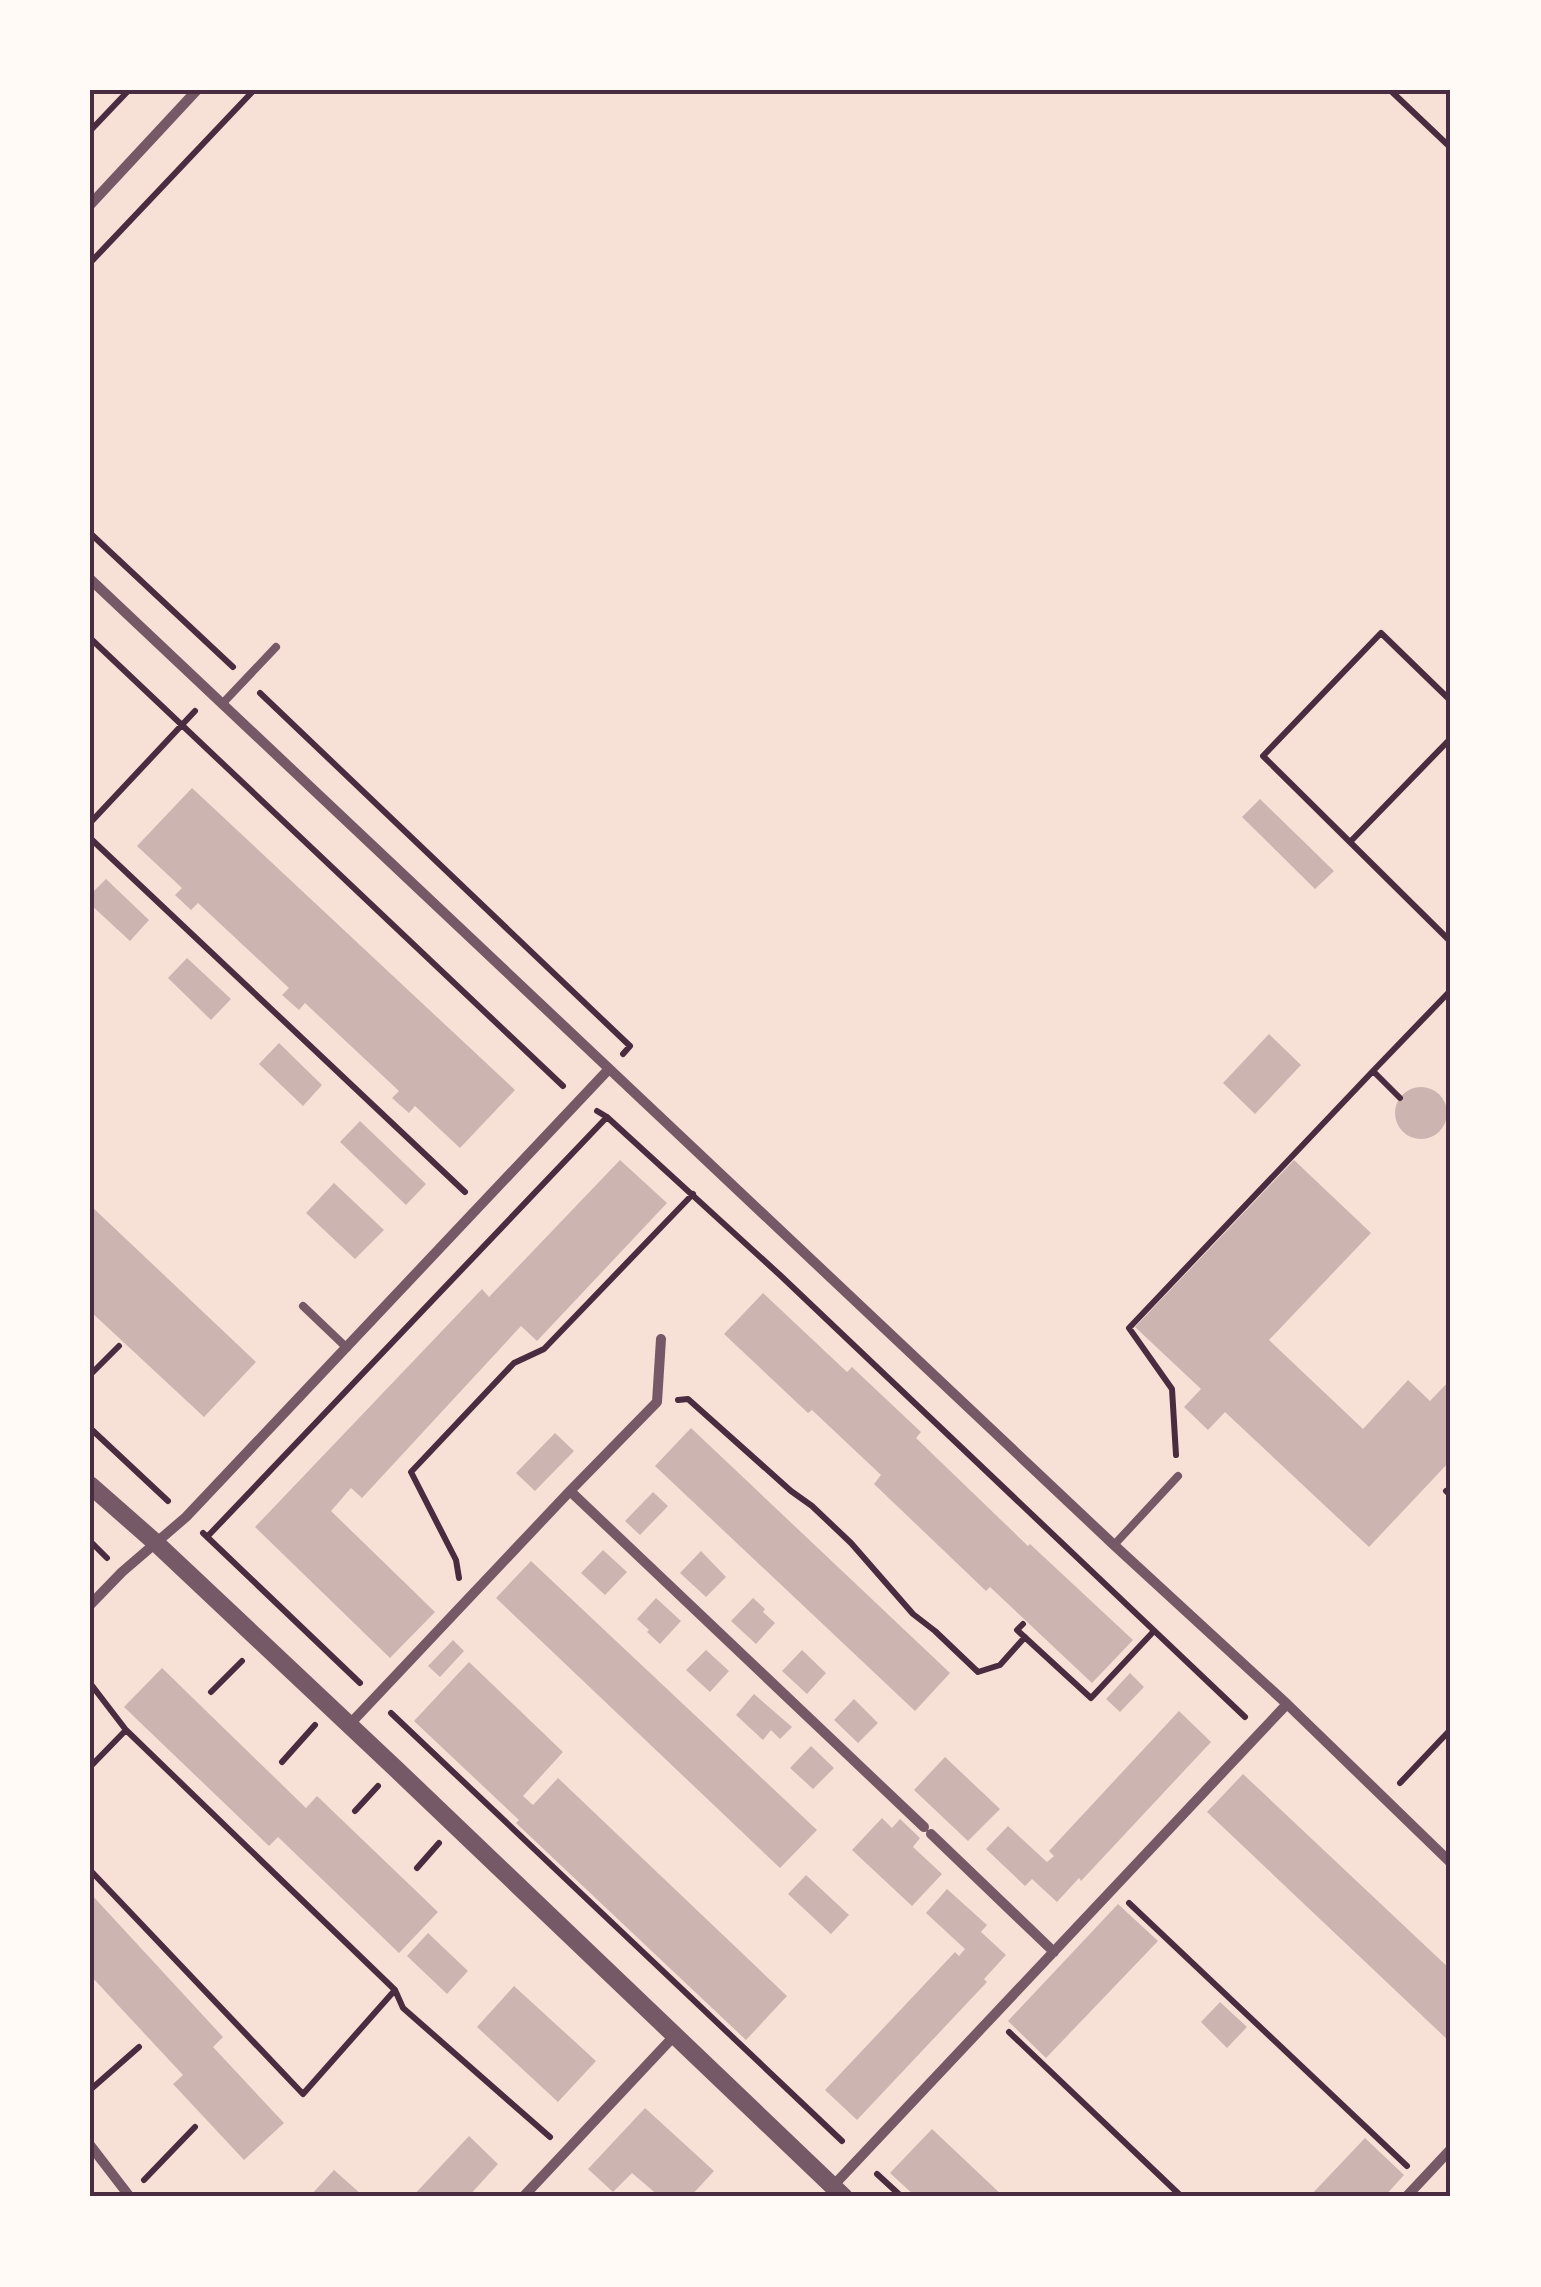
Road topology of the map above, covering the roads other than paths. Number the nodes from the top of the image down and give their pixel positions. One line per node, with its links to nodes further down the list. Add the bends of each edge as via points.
1 (198, 90): 2 (street)
2 (90, 205)
3 (90, 580): 5 (street)
4 (276, 647): 5 (lane)
5 (222, 704): 6 (street)
6 (608, 1070): 9 (street); 14 (street)
7 (302, 1306): 9 (lane)
8 (660, 1339): 12 (street, via 657,1402)
9 (347, 1348): 13 (street)
10 (1178, 1476): 14 (lane)
11 (90, 1485): 13 (street)
12 (570, 1491): 17 (street); 19 (street)
13 (156, 1544): 15 (street); 17 (street)
14 (1114, 1545): 16 (street)
15 (90, 1605)
16 (1287, 1704): 18 (street); 19 (street)
17 (349, 1726): 20 (street)
18 (1451, 1864)
19 (1054, 1952): 23 (street, via 860,2158)
20 (675, 2034): 23 (street); 25 (street)
21 (90, 2145): 24 (street)
22 (1451, 2149): 26 (street)
23 (838, 2192)
24 (130, 2196)
25 (523, 2197)
26 (1406, 2197)

